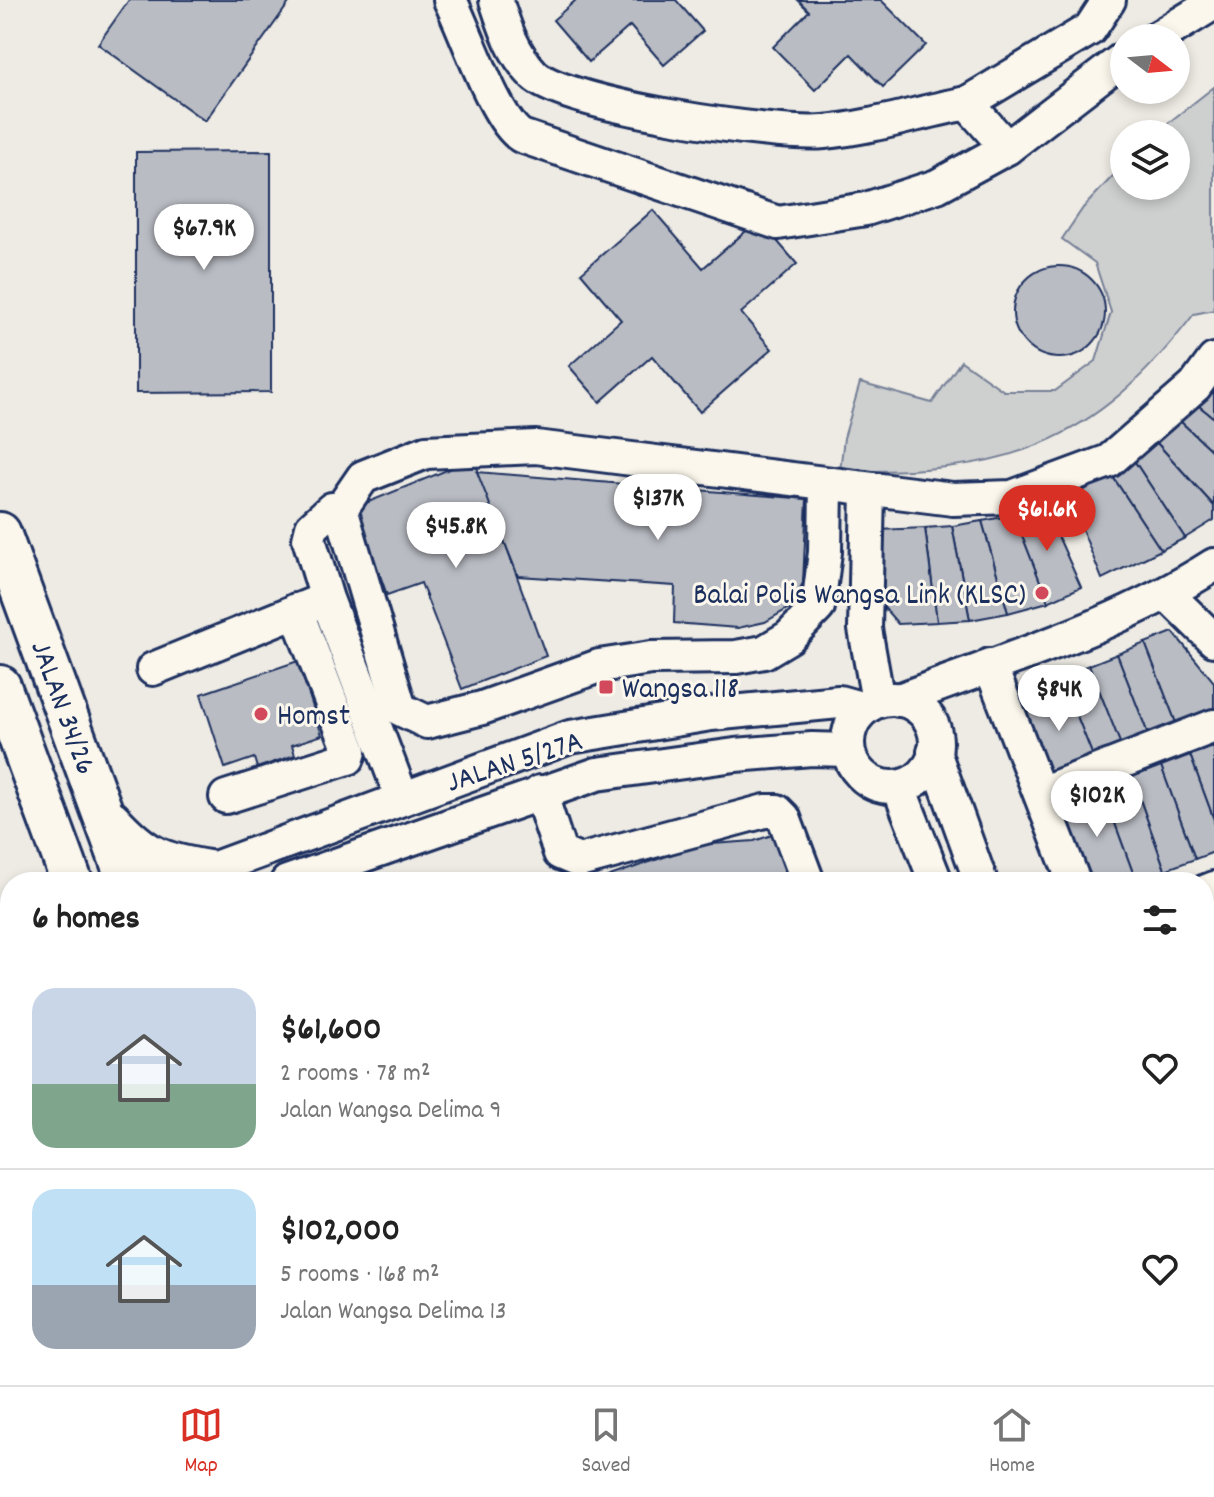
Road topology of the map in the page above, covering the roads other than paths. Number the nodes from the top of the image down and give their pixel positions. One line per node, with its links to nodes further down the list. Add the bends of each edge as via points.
1 (450, 0): 8 (street, via 509,128 778,223 866,209 937,186)
2 (496, 0): 7 (street, via 510,43 536,77 611,105 686,119 822,133)
3 (1109, 0): 7 (street, via 1090,29)
4 (1214, 3): 5 (street)
5 (1180, 24)
6 (1110, 69): 8 (street)
7 (967, 103): 8 (street)
8 (1007, 148)
9 (1214, 360): 11 (street, via 1195,386 1109,461 1012,497 953,499)
10 (826, 484): 11 (street); 12 (street, via 536,447 426,452 363,477); 12 (street, via 818,607 789,637 764,652 599,666 427,722 400,709)
11 (868, 489): 22 (street, via 865,629)
12 (341, 509): 16 (street, via 332,509 312,527 309,539)
13 (0, 533): 31 (main road, JALAN 34/26)
14 (1214, 565): 15 (street)
15 (1168, 595): 18 (street); 19 (street)
16 (327, 599): 17 (street); 30 (street)
17 (296, 610): 20 (street); 29 (street, via 350,751 348,758)
18 (1214, 640)
19 (990, 665): 22 (street); 28 (street)
20 (153, 669)
21 (0, 686): 32 (main road, JALAN 34/26)
22 (880, 703): 24 (street, via 851,728); 25 (street, via 924,713 935,738); 30 (street, JALAN 5/27A, via 711,714 570,737)
23 (1214, 726): 28 (street)
24 (848, 750): 26 (street, via 869,781); 27 (street, JALAN 5/27A, via 735,755 613,772)
25 (934, 752): 26 (street, via 919,777); 39 (street)
26 (899, 788): 38 (street)
27 (540, 792): 36 (street, JALAN 5/27A); 37 (street, via 560,853 579,861 777,811)
28 (1041, 793): 40 (street)
29 (226, 797)
30 (402, 798): 35 (street, JALAN 5/27A)
31 (105, 815): 33 (main road, JALAN 34/26); 34 (main road, via 137,849)
32 (68, 872)
33 (125, 872)
34 (183, 872)
35 (204, 872)
36 (331, 872)
37 (804, 872)
38 (932, 872)
39 (977, 872)
40 (1070, 872)

